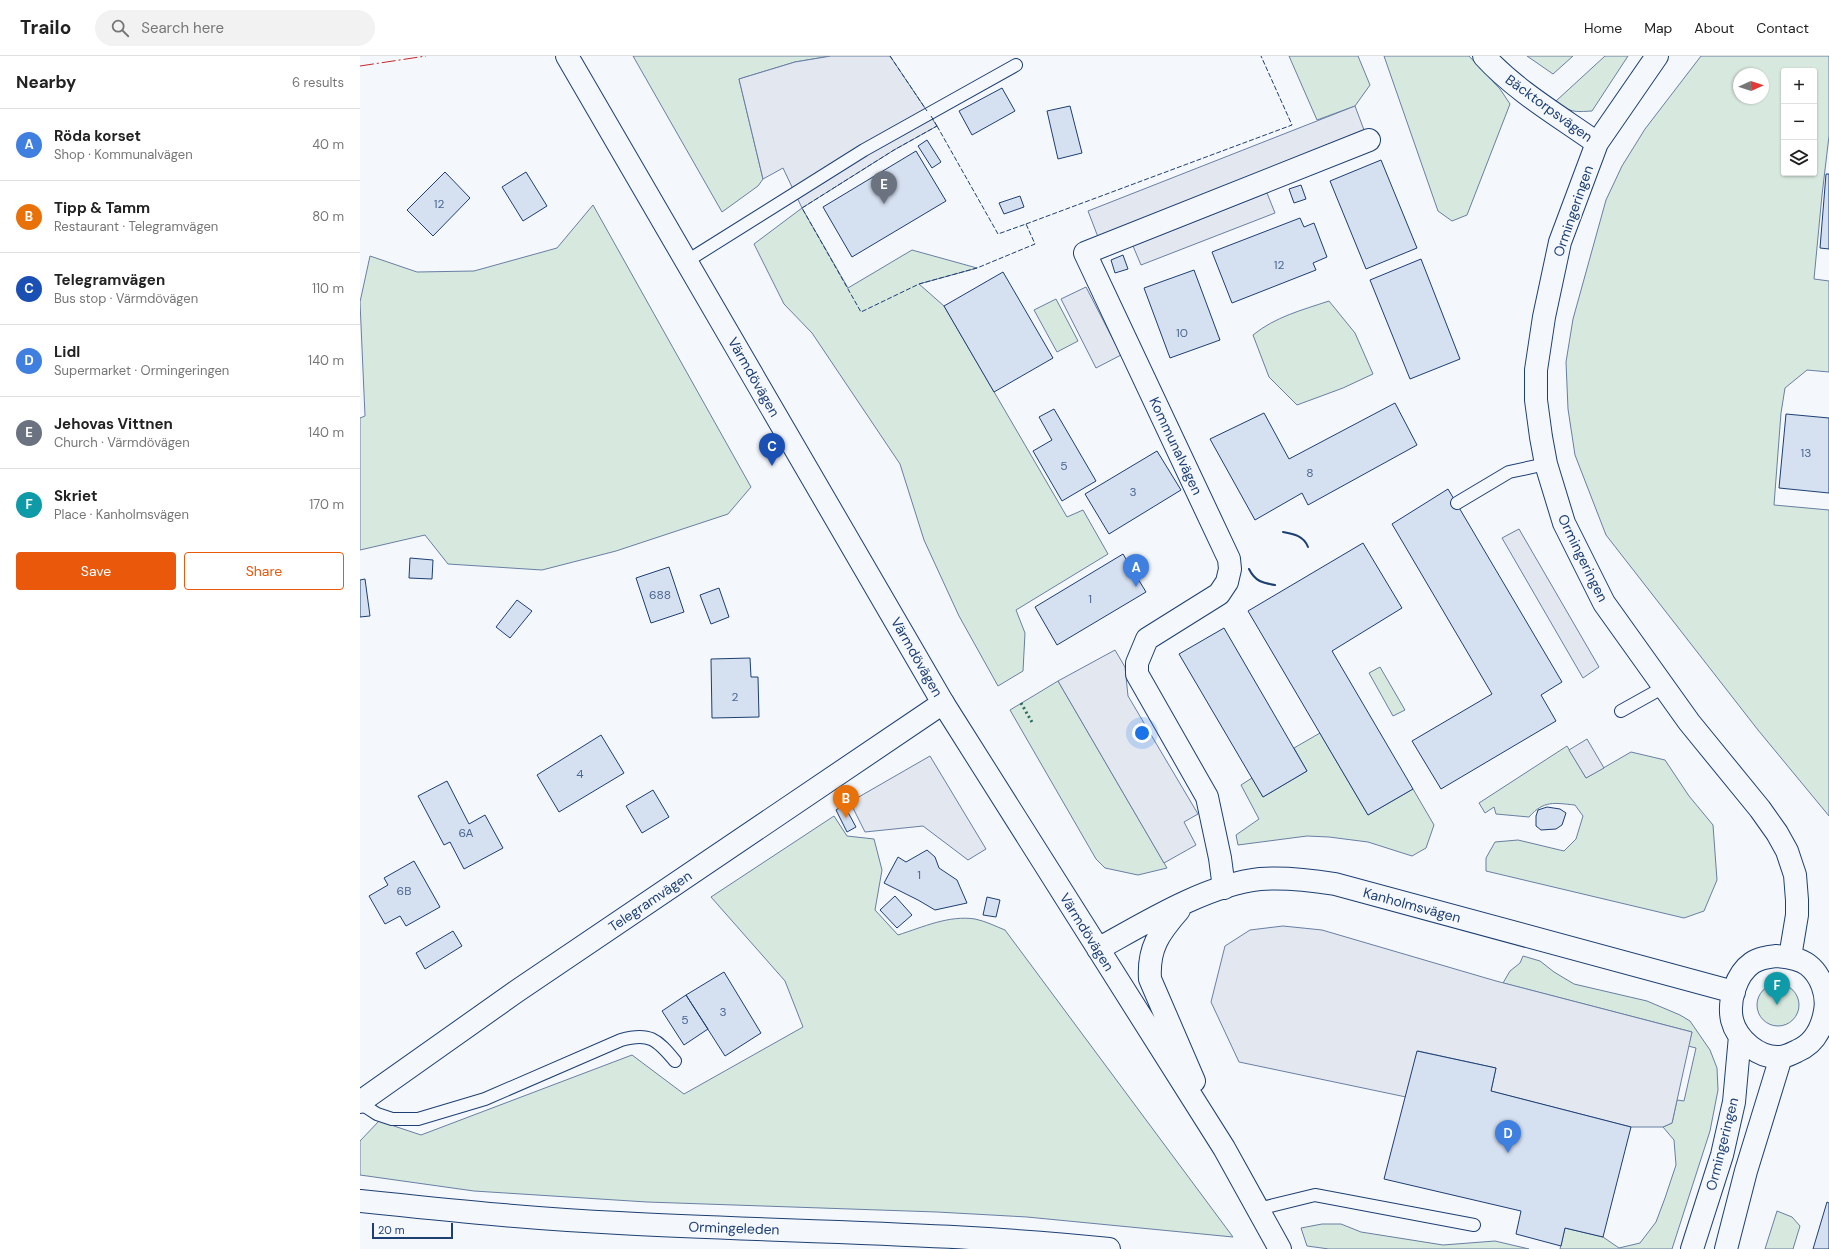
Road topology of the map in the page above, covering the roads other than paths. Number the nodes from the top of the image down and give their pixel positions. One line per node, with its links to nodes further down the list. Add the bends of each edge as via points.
1 (566, 56): 7 (main road, Värmdövägen)
2 (1484, 56): 6 (main road, Bäcktorpsvägen, via 1496,70)
3 (1657, 56): 6 (main road, Ormingeringen)
4 (1016, 65): 7 (lane, via 851,157)
5 (1370, 140): 13 (main road, Kommunalvägen, via 1086,253 1230,559 1227,582 1219,594 1147,639 1137,663 1137,674 1207,797)
6 (1597, 143): 8 (main road, Ormingeringen, via 1560,242 1540,344 1536,370 1536,400)
7 (687, 261): 11 (main road, Värmdövägen)
8 (1546, 464): 9 (lane, via 1509,472); 10 (main road, Ormingeringen, via 1564,523 1604,603)
9 (1457, 503)
10 (1664, 687): 12 (lane); 16 (main road, Ormingeringen, via 1688,722 1760,808 1787,851 1795,875 1797,900)
11 (943, 703): 15 (main road, Värmdövägen); 22 (main road, Telegramvägen, via 523,987)
12 (1621, 711)
13 (1224, 888): 14 (main road, Kanholmsvägen); 17 (main road, Kanholmsvägen, via 1258,879 1274,878 1335,884)
14 (1188, 901): 15 (main road, Kanholmsvägen); 23 (main road, via 1161,930 1149,963 1150,979)
15 (1098, 949): 23 (main road, Värmdövägen)
16 (1790, 957): 17 (main road, via 1776,956 1754,962 1737,979); 18 (main road, via 1807,965 1821,984 1826,997)
17 (1734, 992): 19 (main road, via 1732,1020)
18 (1827, 1018): 20 (main road, via 1811,1042 1801,1050)
19 (1740, 1036): 20 (main road, via 1753,1050); 29 (main road, Ormingeringen, via 1734,1102 1722,1155)
20 (1780, 1057): 30 (main road)
21 (674, 1061): 22 (lane, via 661,1044 636,1036 621,1040 486,1099 418,1119 392,1119 377,1114)
22 (360, 1102)
23 (1224, 1148): 25 (main road, Värmdövägen)
24 (360, 1201): 27 (main road, Ormingeleden, via 528,1218 621,1224 918,1234)
25 (1258, 1209): 26 (lane, via 1315,1195); 28 (main road, Värmdövägen)
26 (1474, 1225)
27 (1109, 1249)
28 (1280, 1249)
29 (1692, 1249)
30 (1726, 1249)

